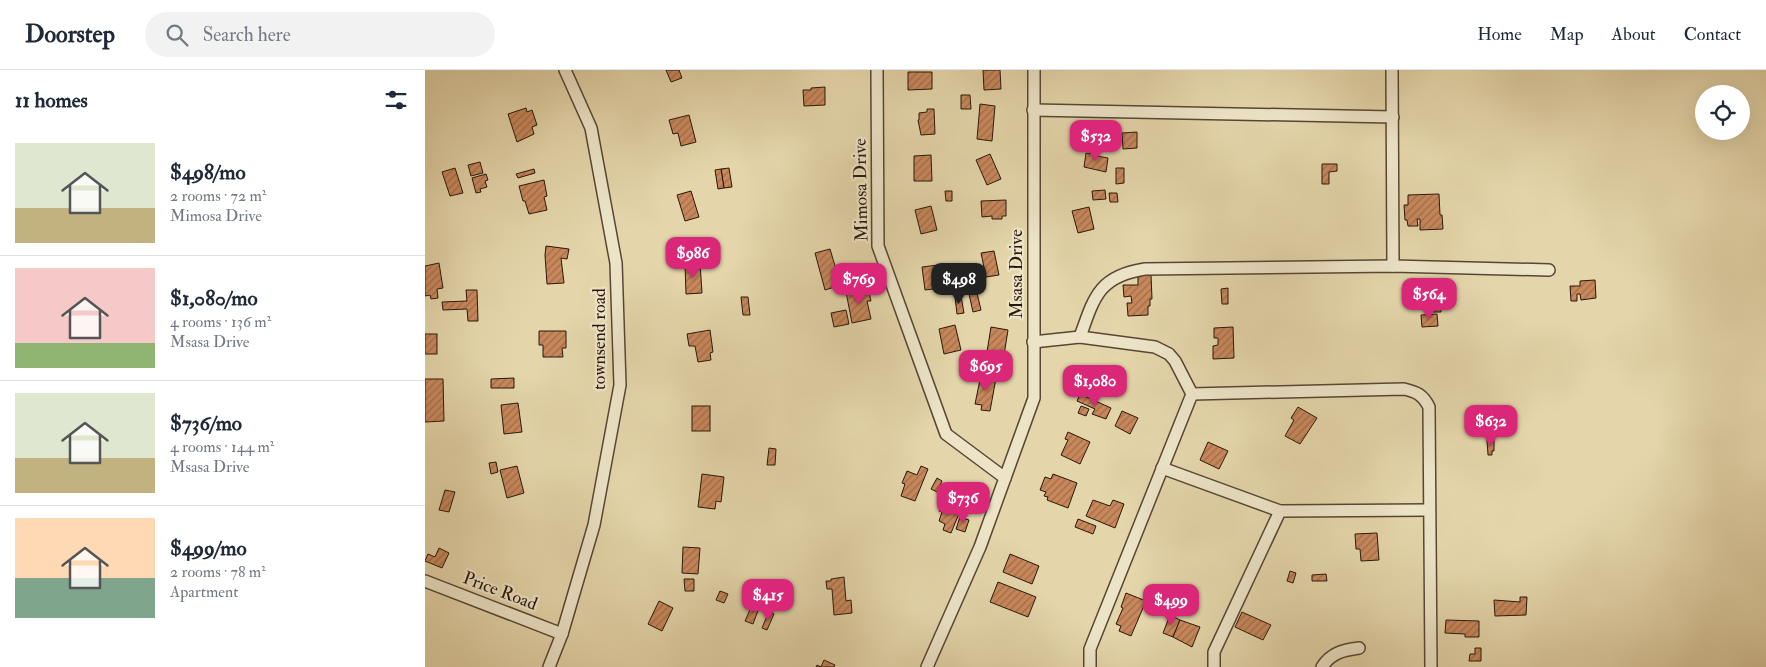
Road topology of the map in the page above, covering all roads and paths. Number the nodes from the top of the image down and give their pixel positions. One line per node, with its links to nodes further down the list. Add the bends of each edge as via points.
1 (565, 70): 17 (street, townsend road, via 591,128 614,254 620,384 593,525)
2 (877, 70): 13 (street, Mimosa Drive, via 878,246 946,434)
3 (1033, 70): 5 (street, Msasa Drive)
4 (1392, 70): 6 (street)
5 (1033, 110): 6 (street); 10 (street, Msasa Drive)
6 (1393, 117): 7 (street)
7 (1393, 266): 8 (street); 9 (street, via 1132,271 1115,277 1102,287 1089,310)
8 (1549, 270)
9 (1080, 337): 10 (street); 11 (street, via 1162,349 1175,361)
10 (1033, 342): 13 (street, Msasa Drive, via 1034,398)
11 (1192, 394): 12 (street); 14 (street, via 1416,391 1429,407)
12 (1162, 468): 15 (street); 21 (street, via 1090,648)
13 (1005, 478): 20 (street, Msasa Drive, via 980,547)
14 (1429, 510): 15 (street); 24 (street)
15 (1280, 511): 22 (street, via 1214,652)
16 (425, 581): 17 (street, Price Road)
17 (562, 634): 19 (street, townsend road)
18 (1359, 648): 23 (street, via 1337,652)
19 (549, 667)
20 (927, 667)
21 (1090, 667)
22 (1214, 667)
23 (1322, 667)
24 (1431, 667)

